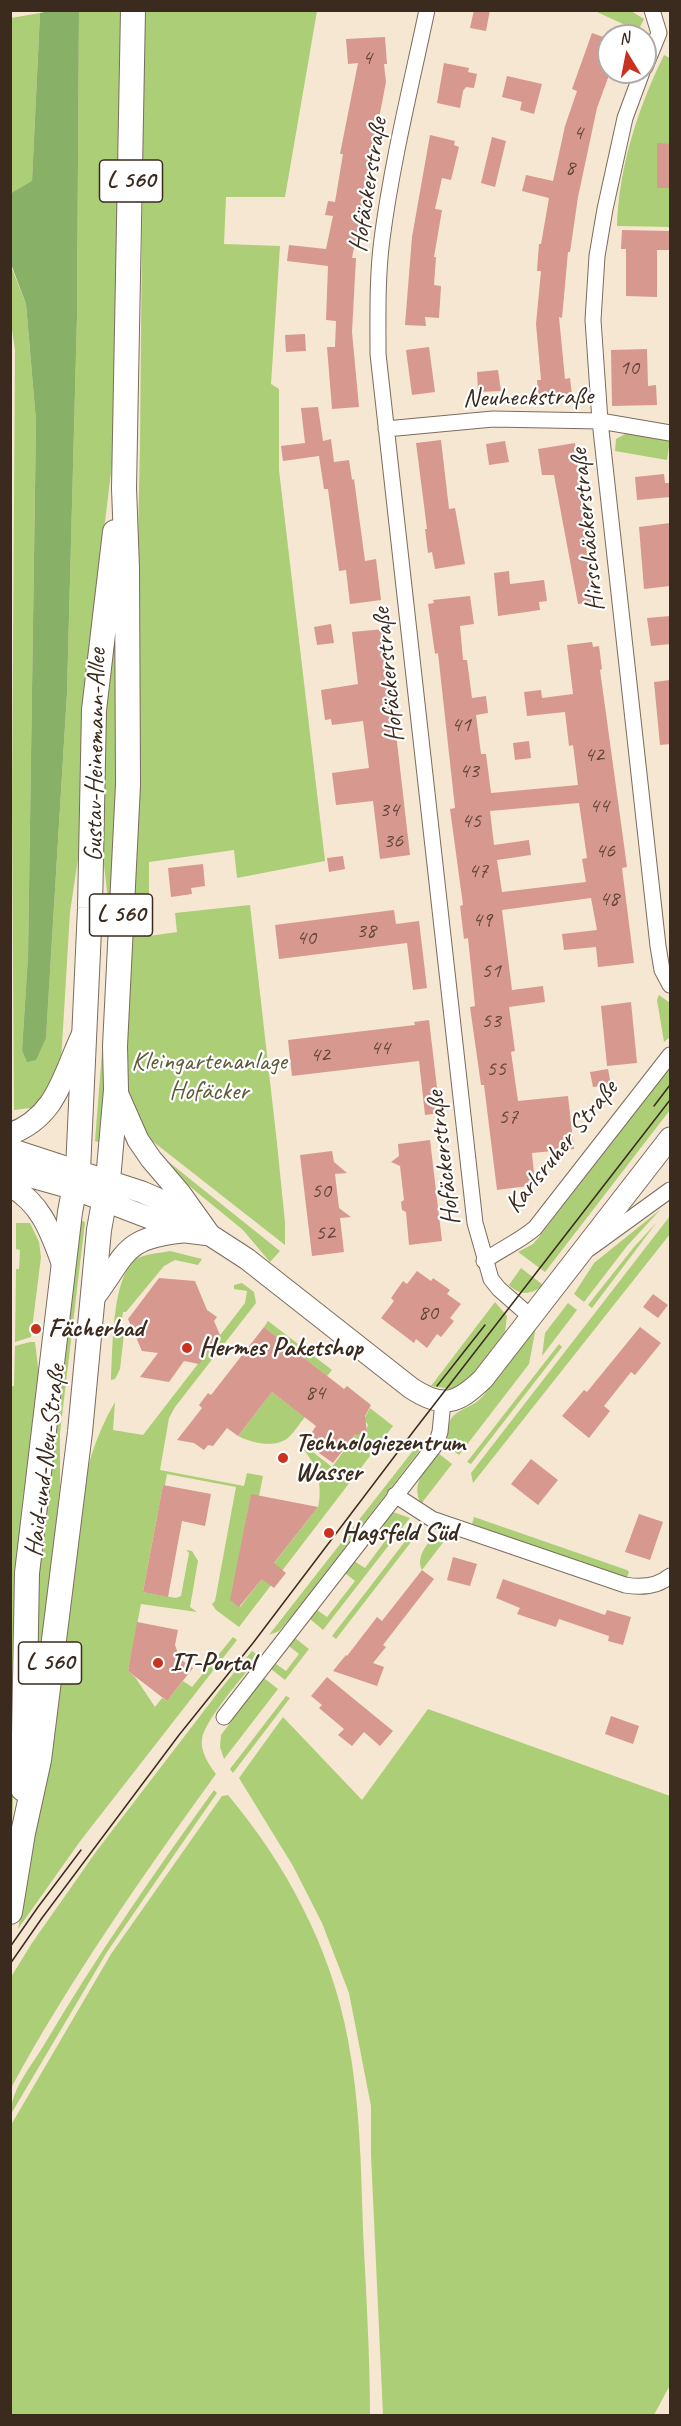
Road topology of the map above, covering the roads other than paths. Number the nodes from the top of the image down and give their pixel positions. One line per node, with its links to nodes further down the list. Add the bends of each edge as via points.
1 (133, 10): 9 (main road, Gustav-Heinemann-Allee / L 560)
2 (427, 10): 7 (street, Hofäckerstraße, via 382,239 378,354)
3 (657, 26): 4 (street)
4 (657, 42)
5 (638, 84): 6 (street, Hirschäckerstraße, via 625,118 597,256 593,320)
6 (600, 421): 7 (street, Neuheckstraße, via 493,419); 8 (street, Neuheckstraße); 10 (street, Hirschäckerstraße, via 660,962)
7 (386, 429): 24 (street, Hofäckerstraße, via 475,1223)
8 (670, 433)
9 (124, 488): 11 (main road, Gustav-Heinemann-Allee / L 560, via 113,542 94,710); 13 (main road, Gustav-Heinemann-Allee / L 560, via 128,785)
10 (670, 986)
11 (84, 1032): 14 (street, via 52,1102 35,1122); 18 (main road, Gustav-Heinemann-Allee / L 560)
12 (670, 1055): 24 (street, Karlsruher Straße, via 535,1228)
13 (116, 1090): 20 (main road, Gustav-Heinemann-Allee / L 560); 22 (street, via 138,1140 180,1193)
14 (10, 1134)
15 (670, 1138): 23 (street)
16 (10, 1149): 18 (street)
17 (10, 1171): 18 (street)
18 (76, 1180): 20 (street); 25 (main road, Haid-und-Neu-Straße / L 560)
19 (10, 1186): 25 (street, via 37,1207)
20 (105, 1191): 22 (street); 26 (main road, Haid-und-Neu-Straße / L 560)
21 (670, 1192): 23 (street)
22 (190, 1223): 26 (street, via 133,1245); 28 (street, via 247,1259 411,1388)
23 (576, 1258): 27 (street)
24 (484, 1261): 27 (street, Hofäckerstraße, via 493,1283)
25 (64, 1268): 32 (main road, Haid-und-Neu-Straße / L 560, via 27,1573)
26 (93, 1299): 32 (main road, Haid-und-Neu-Straße / L 560, via 40,1749)
27 (531, 1317): 28 (street, via 478,1384 465,1395)
28 (443, 1402): 29 (street, via 436,1444)
29 (395, 1495): 30 (street, via 432,1519 626,1585 655,1585); 31 (street)
30 (670, 1576)
31 (224, 1718)
32 (23, 1833): 33 (main road, Haid-und-Neu-Straße / L 560)
33 (10, 1912)

